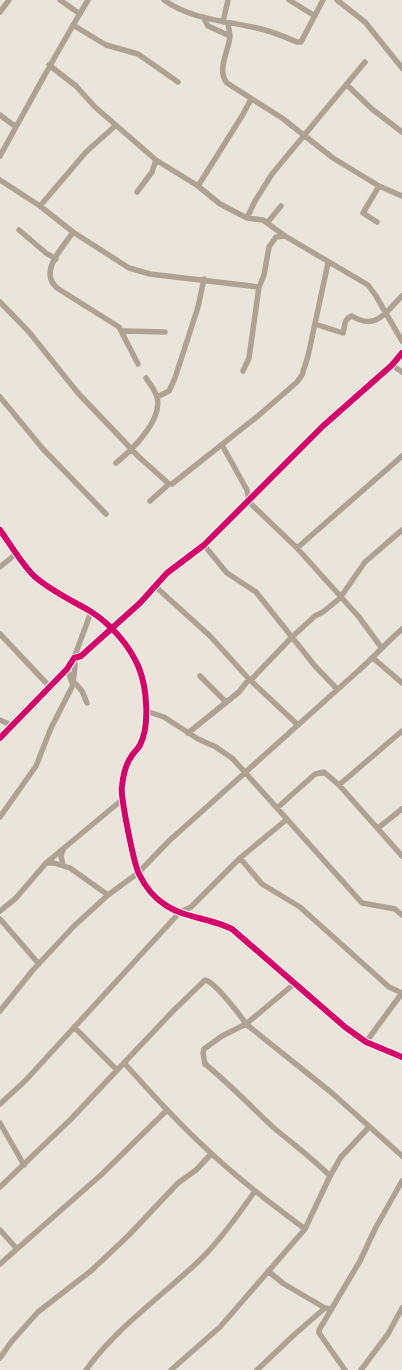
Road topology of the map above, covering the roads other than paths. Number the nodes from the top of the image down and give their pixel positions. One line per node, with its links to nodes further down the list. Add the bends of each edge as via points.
1 (9, 0): 9 (street)
2 (60, 0): 10 (street)
3 (88, 0): 10 (street)
4 (164, 0): 12 (street, via 173,7)
5 (228, 0): 13 (street)
6 (289, 0): 11 (street)
7 (323, 0): 11 (street)
8 (337, 0): 18 (street, via 365,22)
9 (0, 12)
10 (80, 14): 14 (street)
11 (315, 16): 13 (street, via 301,42 266,30)
12 (203, 17): 13 (street); 15 (street, via 208,26)
13 (225, 23): 15 (street)
14 (73, 25): 17 (street); 19 (street, via 106,45 138,54)
15 (230, 36): 21 (street, via 223,65 223,79)
16 (366, 62): 20 (street)
17 (49, 65): 23 (street, via 76,86 94,107); 24 (street)
18 (402, 68)
19 (178, 82)
20 (347, 85): 25 (street, via 372,109); 26 (street)
21 (251, 99): 26 (street); 30 (street)
22 (0, 115): 24 (street)
23 (116, 126): 28 (street); 34 (street, via 86,152)
24 (16, 127): 27 (street)
25 (402, 132)
26 (304, 135): 31 (street, via 334,158); 36 (street, via 272,174)
27 (0, 156)
28 (156, 160): 30 (street); 32 (street, via 152,172)
29 (0, 180): 34 (street)
30 (198, 186): 36 (street, via 220,204)
31 (379, 186): 33 (street); 37 (street, via 363,213)
32 (136, 192)
33 (402, 196)
34 (40, 206): 41 (street)
35 (281, 206): 38 (street)
36 (247, 218): 38 (street)
37 (377, 222)
38 (267, 223): 39 (street)
39 (276, 229): 42 (street); 43 (street)
40 (19, 230): 44 (street, via 46,253)
41 (73, 232): 44 (street); 46 (street, via 129,268 150,274)
42 (286, 236): 43 (street); 45 (street)
43 (272, 240): 47 (street)
44 (56, 258): 52 (street, via 50,268 53,284)
45 (328, 263): 50 (street, via 368,285); 51 (street)
46 (204, 279): 47 (street); 62 (street, via 198,307 175,378 169,391)
47 (259, 287): 58 (street, via 249,358)
48 (402, 296): 50 (street)
49 (0, 302): 64 (street, via 29,332 78,393)
50 (386, 312): 51 (street, via 374,321 366,323 351,316 341,333); 54 (street)
51 (315, 324): 63 (street, via 305,367 298,382)
52 (123, 331): 53 (street); 56 (street)
53 (165, 332)
54 (402, 341)
55 (402, 353): 57 (street)
56 (138, 364)
57 (392, 365): 59 (street); 69 (street, via 323,426)
58 (243, 371)
59 (402, 372)
60 (146, 378): 62 (street)
61 (0, 397): 70 (street, via 43,449)
62 (157, 397): 64 (street, via 151,424)
63 (222, 445): 67 (street, via 176,482); 69 (street, via 247,490)
64 (133, 449): 66 (street); 67 (street)
65 (402, 456): 74 (street)
66 (116, 463)
67 (169, 484): 68 (street)
68 (150, 501)
69 (249, 502): 73 (street); 74 (street)
70 (106, 514)
71 (0, 530): 75 (street)
72 (402, 530): 78 (street, via 365,562)
73 (204, 545): 77 (street, via 167,573); 83 (street, via 227,573 256,592)
74 (297, 548): 78 (street)
75 (17, 553): 76 (street); 79 (street, via 34,575 62,596)
76 (0, 567)
77 (156, 587): 80 (street); 89 (street, via 210,636)
78 (340, 598): 83 (street); 84 (street)
79 (91, 612): 80 (street); 85 (street)
80 (111, 628): 85 (street, via 81,656); 98 (street, via 126,645 139,668)
81 (402, 629): 84 (street)
82 (0, 634): 93 (street)
83 (292, 637): 89 (street); 94 (street)
84 (381, 647): 86 (street)
85 (74, 658): 87 (street); 91 (street, via 76,666)
86 (373, 658): 90 (street); 94 (street)
87 (67, 670): 91 (street); 93 (street)
88 (200, 676): 96 (street)
89 (250, 680): 92 (street); 95 (street)
90 (402, 683)
91 (73, 685): 97 (street, via 79,686); 110 (street, via 51,728 36,766)
92 (256, 686): 95 (street); 100 (street)
93 (50, 687): 101 (street)
94 (337, 689): 100 (street)
95 (239, 692): 96 (street)
96 (226, 702): 103 (street)
97 (87, 703)
98 (146, 711): 103 (street, via 164,717); 107 (street, via 144,734 140,746 128,762 121,787)
99 (0, 720): 101 (street)
100 (298, 725): 105 (street)
101 (14, 726): 104 (street)
102 (402, 731): 106 (street)
103 (188, 732): 105 (street, via 233,759)
104 (0, 738)
105 (245, 773): 108 (street); 118 (street, via 170,840)
106 (339, 785): 108 (street, via 328,774 320,772); 112 (street)
107 (123, 799): 113 (street); 118 (street)
108 (277, 808): 111 (street)
109 (402, 809): 112 (street)
110 (0, 817)
111 (286, 820): 115 (street); 122 (street, via 362,903 395,909)
112 (378, 828): 114 (street)
113 (64, 848): 116 (street); 117 (street, via 61,856)
114 (402, 856)
115 (240, 858): 121 (street, via 191,907); 126 (street, via 262,884 300,907 389,987)
116 (46, 863): 117 (street); 120 (street, via 16,898)
117 (63, 865): 119 (street)
118 (138, 873): 119 (street); 121 (street, via 147,888 164,905)
119 (108, 896): 124 (street, via 74,926)
120 (0, 911)
121 (180, 912): 125 (street, via 232,929); 129 (street)
122 (402, 915)
123 (0, 919): 124 (street)
124 (39, 964): 127 (street)
125 (294, 984): 128 (street); 130 (street)
126 (402, 993): 130 (street)
127 (0, 1011)
128 (246, 1024): 132 (street, via 240,1014 209,981 205,980); 137 (street, via 332,1093); 141 (street, via 204,1049 204,1064)
129 (74, 1027): 133 (street); 134 (street, via 25,1081)
130 (366, 1042): 131 (street)
131 (402, 1057)
132 (125, 1064): 133 (street); 135 (street)
133 (117, 1070): 140 (street)
134 (0, 1104)
135 (167, 1110): 138 (street); 147 (street, via 102,1174)
136 (0, 1123): 140 (street)
137 (369, 1127): 139 (street); 141 (street, via 348,1147)
138 (211, 1154): 144 (street); 152 (street, via 196,1170 178,1183 130,1235 92,1270 38,1312)
139 (402, 1156)
140 (24, 1165): 143 (street)
141 (330, 1176): 145 (street)
142 (402, 1181): 151 (street, via 360,1261)
143 (0, 1187)
144 (255, 1192): 145 (street); 154 (street, via 201,1259 132,1319)
145 (305, 1229): 149 (street)
146 (0, 1230): 147 (street)
147 (17, 1249): 148 (street)
148 (0, 1264)
149 (268, 1271): 151 (street, via 284,1284); 155 (street, via 220,1327)
150 (402, 1308): 157 (street, via 388,1334)
151 (328, 1309): 153 (street, via 319,1333); 156 (street, via 295,1334)
152 (0, 1358)
153 (343, 1369)
154 (86, 1370)
155 (171, 1370)
156 (257, 1370)
157 (361, 1370)

